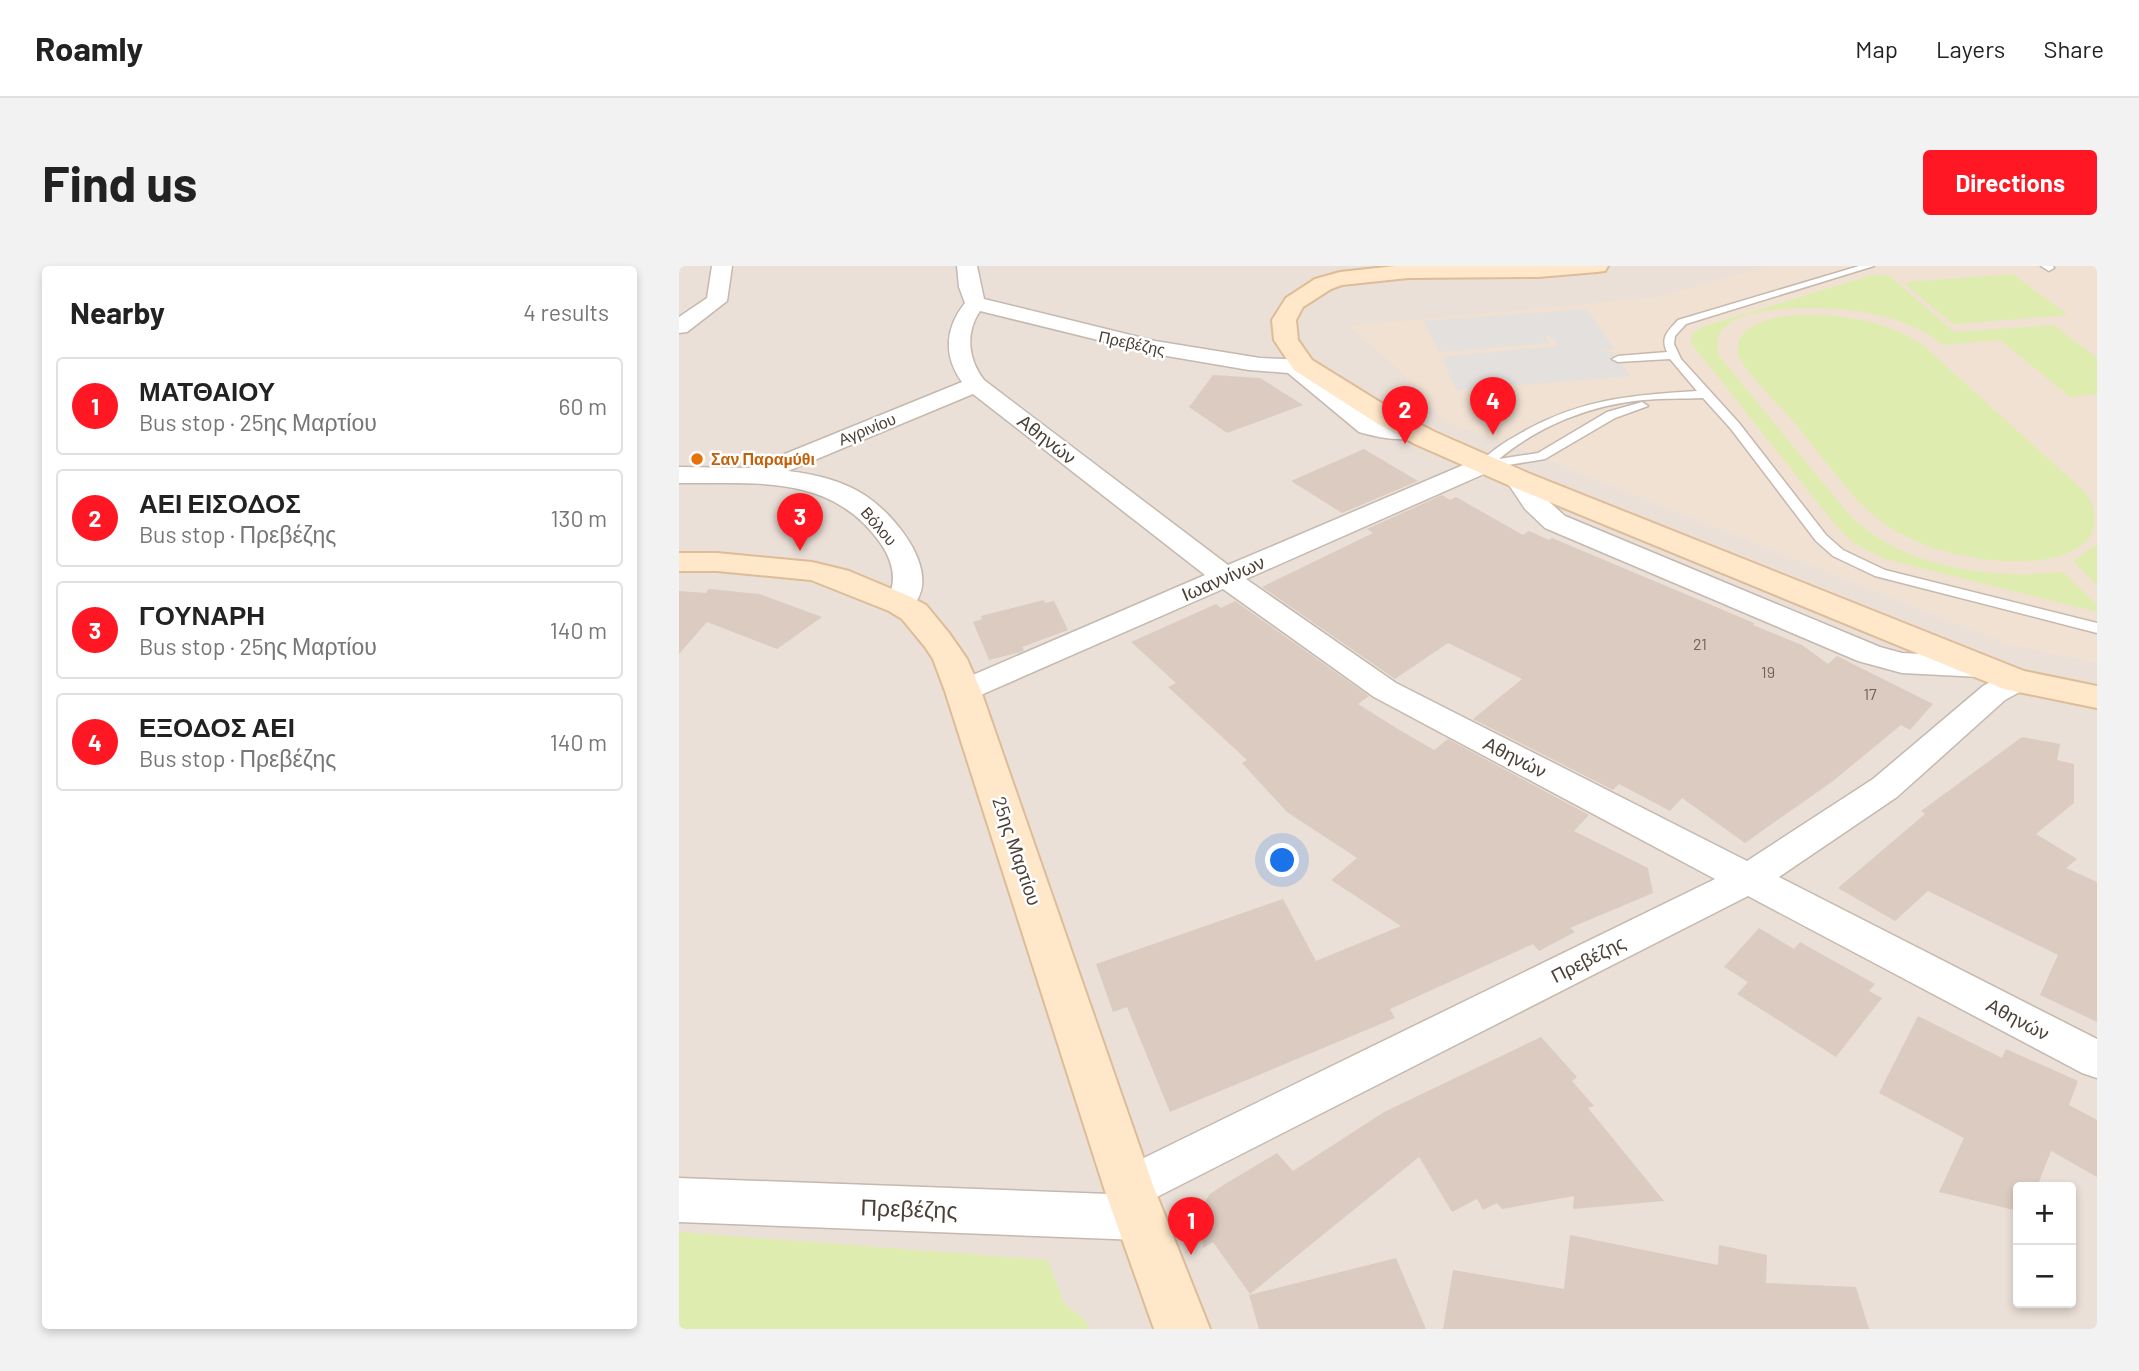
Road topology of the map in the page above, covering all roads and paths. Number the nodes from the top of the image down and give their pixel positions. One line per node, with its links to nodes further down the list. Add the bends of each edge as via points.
1 (722, 266): 6 (street, via 717,301)
2 (967, 266): 5 (street)
3 (1597, 266): 9 (street, via 1377,273 1323,284 1294,303 1284,320 1286,340)
4 (1869, 266): 7 (lane, via 1682,322 1670,335)
5 (975, 303): 9 (street, Πρεβέζης, via 1155,349); 10 (street, via 966,313 958,349 963,367)
6 (679, 327)
7 (1673, 355): 8 (lane); 11 (lane)
8 (1618, 359)
9 (1298, 365): 13 (street, Πρεβέζης, via 1414,432)
10 (976, 385): 14 (street, Αγρινίου); 17 (street, Αθηνών)
11 (1705, 394): 12 (lane); 19 (lane, via 1821,538 1843,556 1880,573)
12 (1672, 397): 13 (lane, via 1611,415 1541,456); 13 (lane, via 1642,397 1585,408 1506,445)
13 (1484, 465): 17 (street, Ιωαννίνων); 20 (street, Πρεβέζης)
14 (758, 474): 15 (street, Βόλου); 18 (street, Βόλου, via 819,484 854,499 892,537 906,562 910,579)
15 (679, 475)
16 (679, 562): 18 (street, 25ης Μαρτίου, via 812,571)
17 (1225, 577): 21 (street, Ιωαννίνων); 23 (street, Αθηνών, via 1385,690)
18 (899, 604): 21 (street, 25ης Μαρτίου, via 914,612 937,640)
19 (2097, 628)
20 (2015, 681): 22 (street, Πρεβέζης); 23 (street, Πρεβέζης, via 1994,693 1885,788)
21 (963, 691): 26 (street, 25ης Μαρτίου)
22 (2097, 697)
23 (1750, 878): 24 (street, Αθηνών); 26 (street, Πρεβέζης)
24 (2097, 1060)
25 (679, 1200): 26 (street, Πρεβέζης)
26 (1134, 1203): 27 (street, 25ης Μαρτίου)
27 (1182, 1329)

